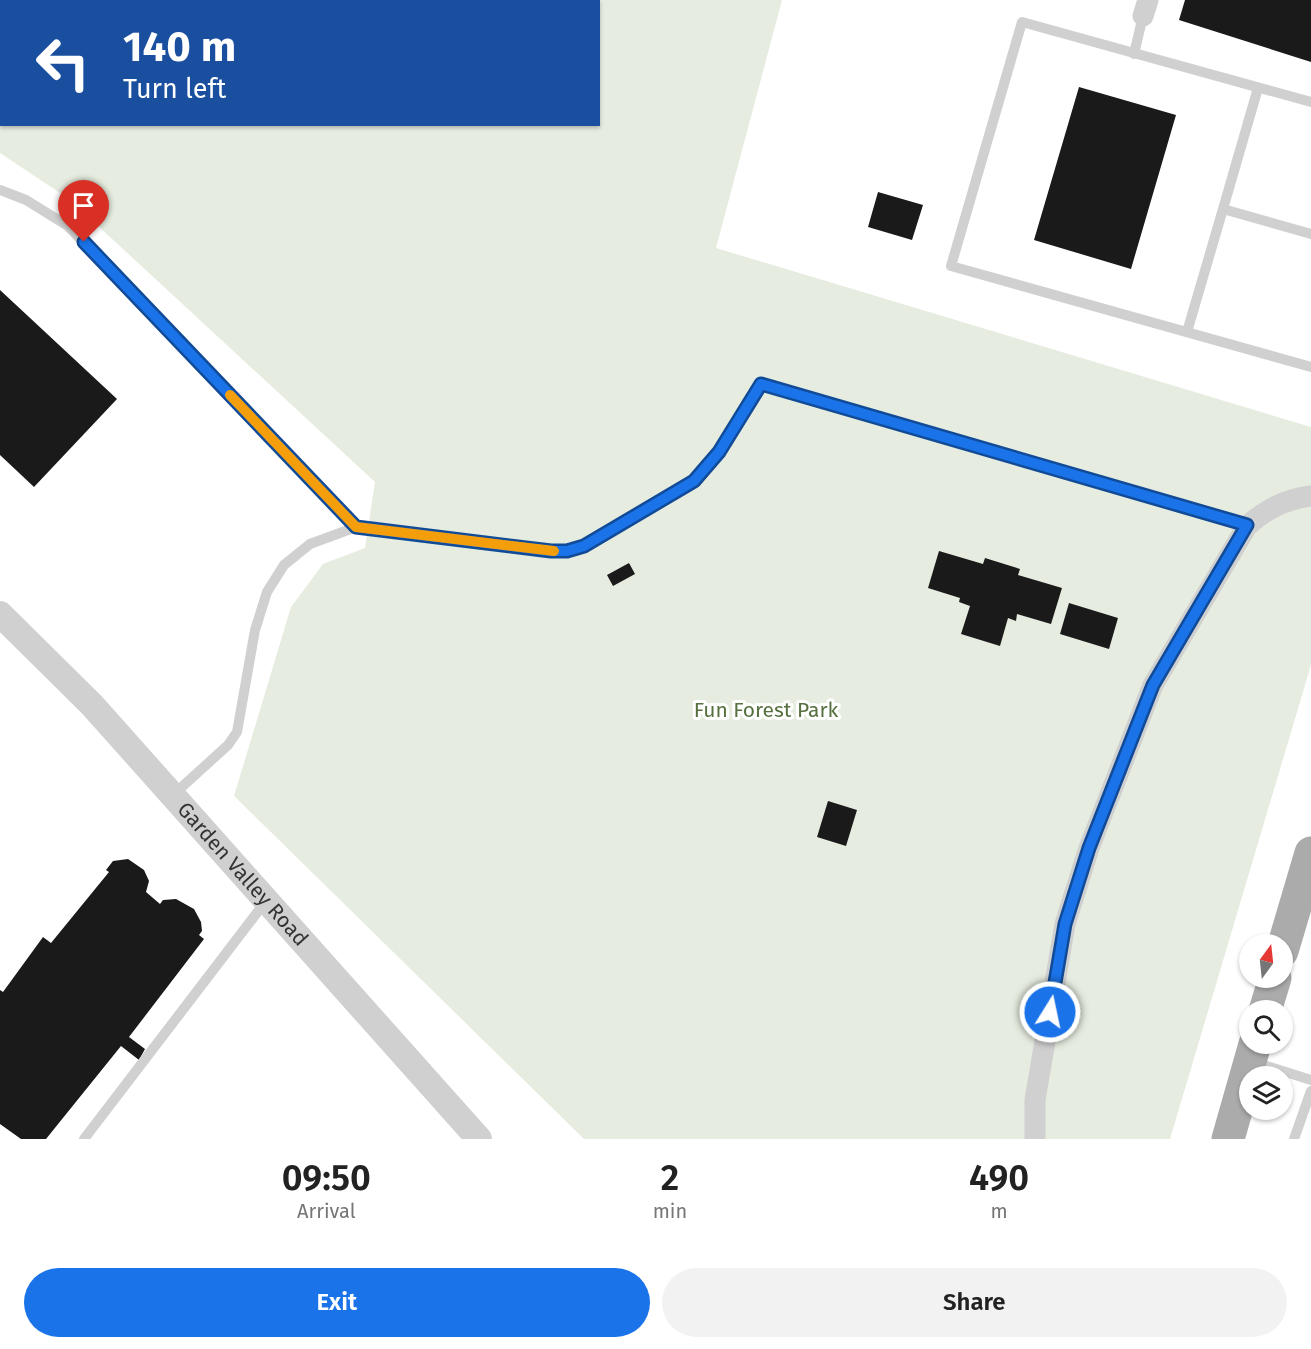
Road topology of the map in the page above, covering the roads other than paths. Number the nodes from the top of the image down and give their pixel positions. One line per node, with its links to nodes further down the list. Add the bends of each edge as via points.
1 (1146, 8): 2 (lane)
2 (1134, 54): 3 (lane); 8 (lane, via 1022,22 951,266)
3 (1258, 88): 4 (lane); 6 (lane)
4 (1311, 102)
5 (0, 190): 12 (lane, via 27,200 69,226)
6 (1223, 209): 7 (lane); 8 (lane)
7 (1311, 234)
8 (1187, 332): 9 (lane)
9 (1311, 368)
10 (1311, 496): 11 (street, via 1271,506)
11 (1247, 525): 12 (lane, via 761,384 719,452 694,481 584,546 551,551); 24 (street, via 1153,685 1089,848 1065,924 1035,1100)
12 (356, 527): 14 (lane, via 310,544 284,565 267,592 255,630 237,732)
13 (0, 614): 14 (street, Garden Valley Road, via 92,705)
14 (173, 795): 16 (street, Garden Valley Road)
15 (1311, 853): 17 (main road)
16 (267, 900): 22 (lane); 23 (street, Garden Valley Road)
17 (1287, 934)
18 (1252, 1054): 25 (main road)
19 (1257, 1054): 20 (lane)
20 (1311, 1080)
21 (1311, 1091): 26 (lane)
22 (84, 1139)
23 (479, 1139)
24 (1035, 1139)
25 (1228, 1139)
26 (1294, 1139)

